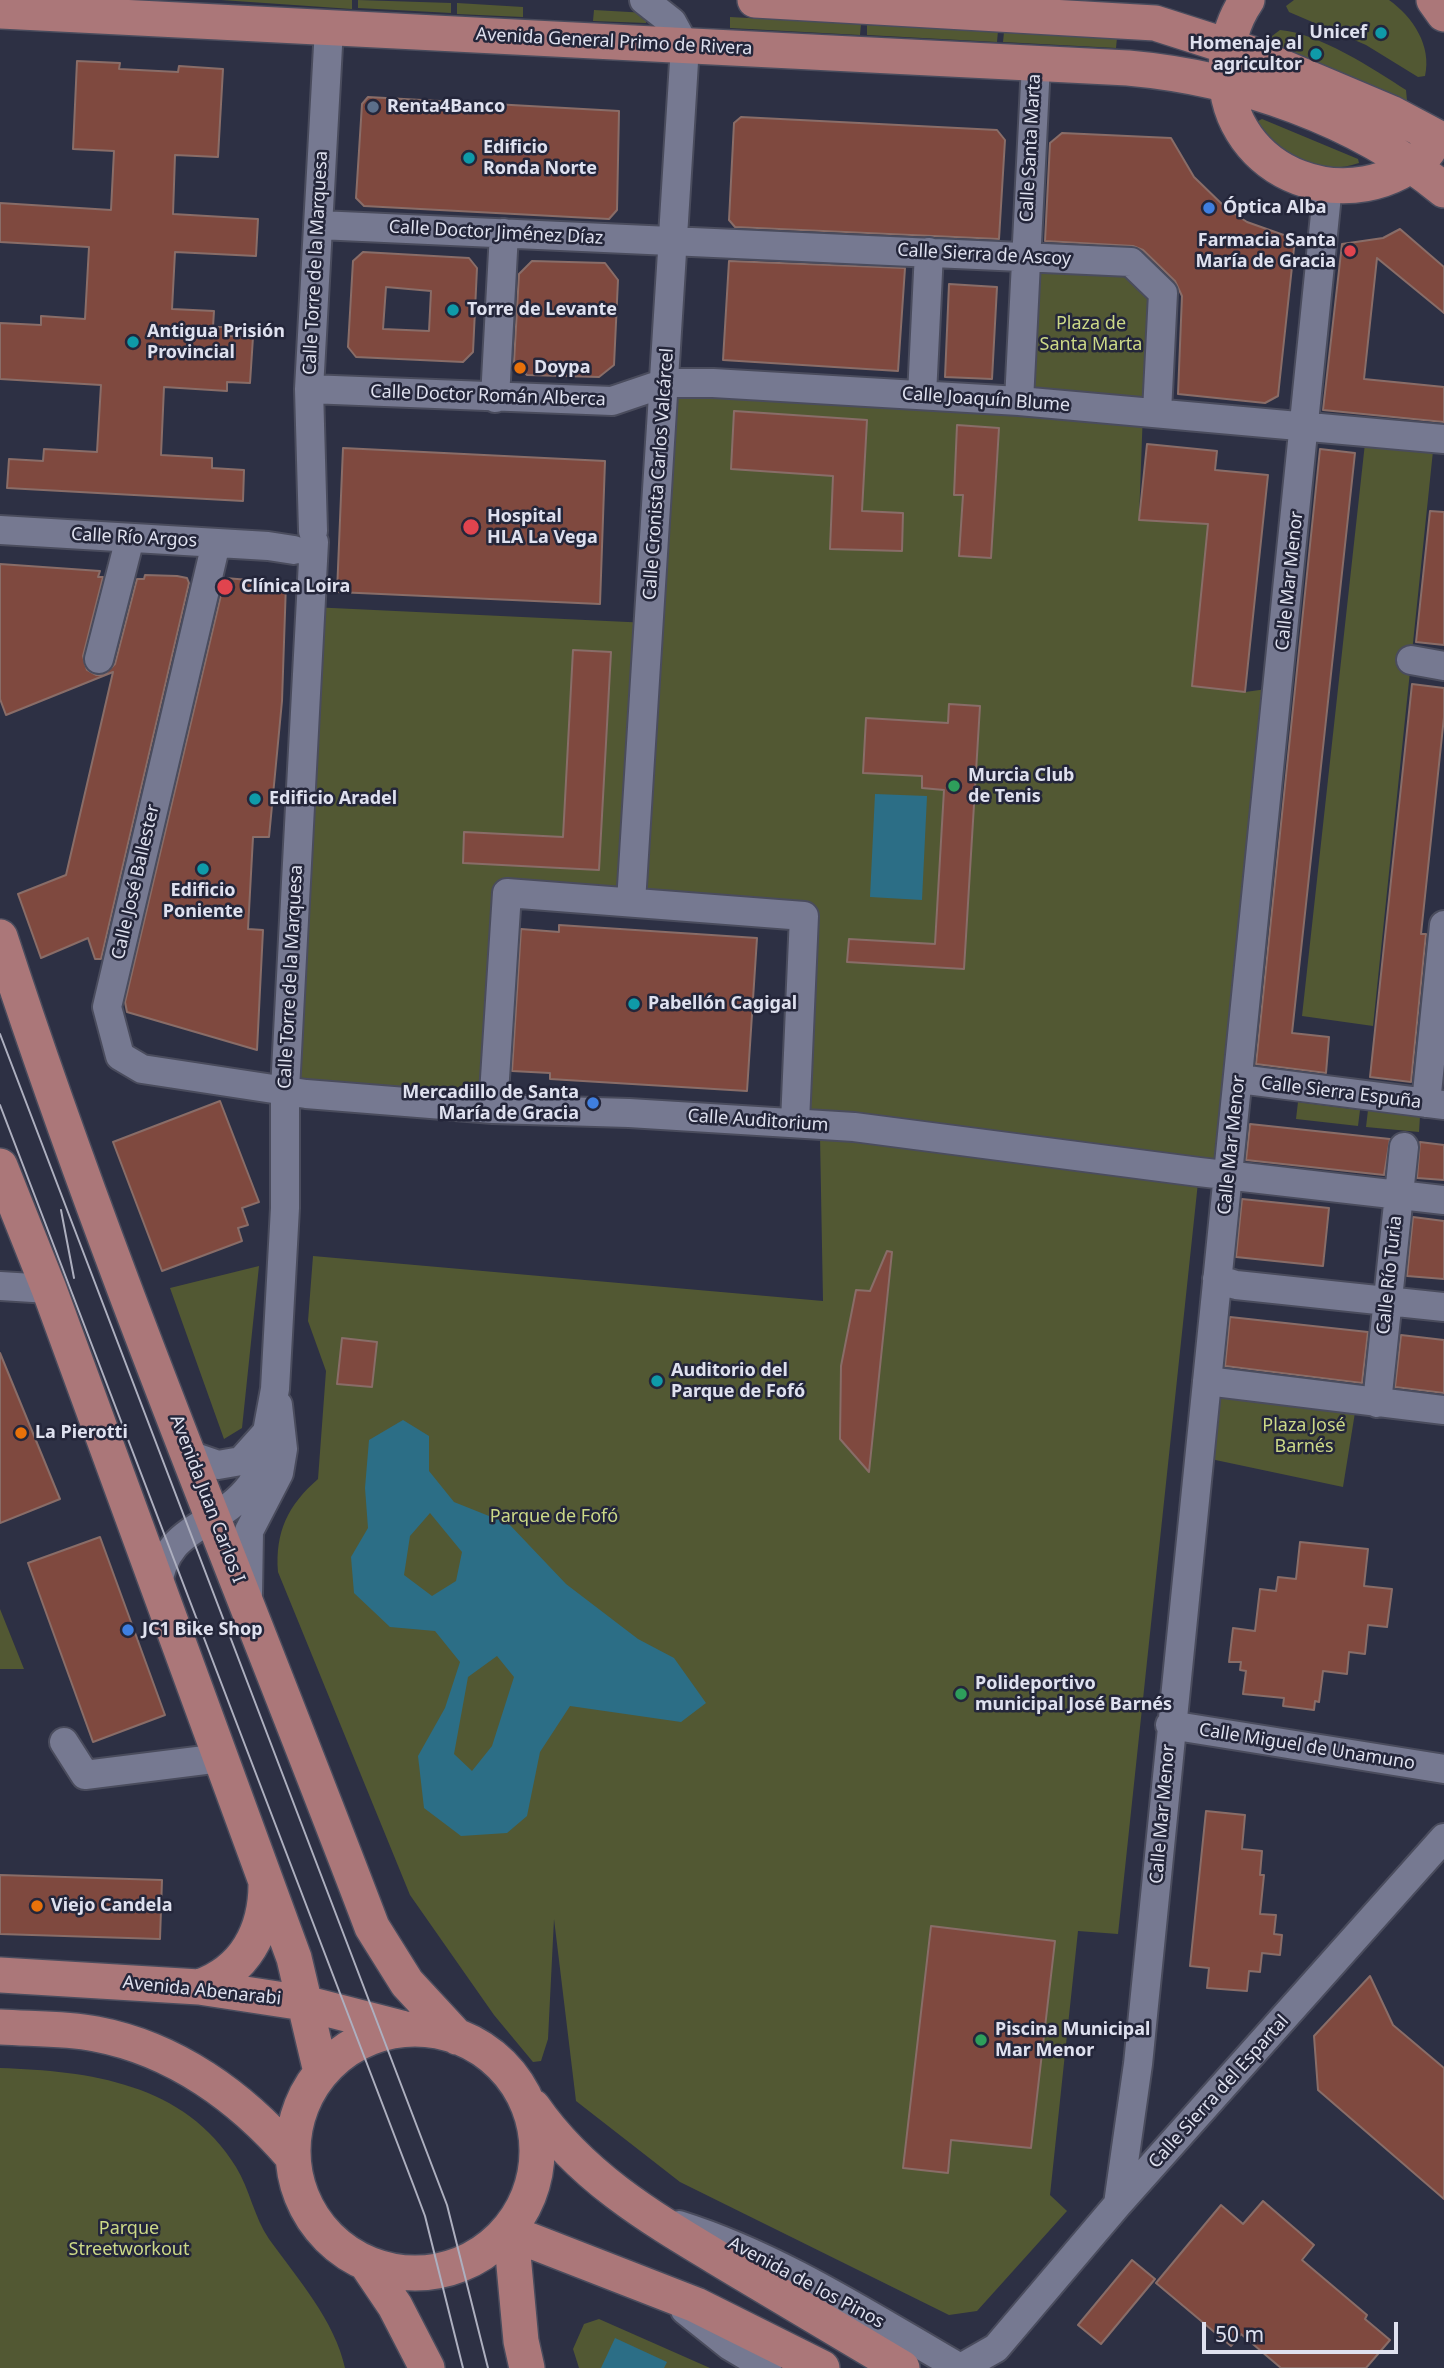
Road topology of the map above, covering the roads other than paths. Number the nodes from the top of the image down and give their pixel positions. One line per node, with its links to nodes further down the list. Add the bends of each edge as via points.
1 (644, 0): 10 (street, via 672,22)
2 (755, 0): 5 (main road)
3 (1247, 0): 9 (main road, via 1234,20)
4 (1434, 0): 7 (main road)
5 (900, 4): 9 (main road, via 1130,19)
6 (0, 11): 8 (main road, Avenida General Primo de Rivera)
7 (1444, 15)
8 (329, 28): 10 (main road, Avenida General Primo de Rivera); 17 (street, Calle Torre de la Marquesa)
9 (1228, 45): 12 (main road); 13 (main road)
10 (685, 46): 11 (main road, Avenida General Primo de Rivera); 19 (street, Calle Cronista Carlos Valcárcel)
11 (1036, 64): 12 (main road, Avenida General Primo de Rivera, via 1146,70); 21 (street, Calle Santa Marta)
12 (1226, 82): 14 (main road, Avenida General Primo de Rivera, via 1370,139); 15 (main road, via 1232,115 1257,152 1285,172)
13 (1442, 136): 14 (main road)
14 (1412, 164): 15 (main road, via 1371,182); 16 (main road, Avenida General Primo de Rivera)
15 (1328, 184): 28 (street, Calle Mar Menor)
16 (1444, 190)
17 (318, 225): 18 (street, Calle Doctor Jiménez Díaz); 23 (street, Calle Torre de la Marquesa)
18 (504, 233): 19 (street, Calle Doctor Jiménez Díaz); 25 (street)
19 (674, 241): 20 (street, Calle Sierra de Ascoy); 22 (street, Calle Cronista Carlos Valcárcel)
20 (929, 252): 21 (street, Calle Sierra de Ascoy); 24 (street)
21 (1024, 257): 26 (street, Calle Santa Marta); 27 (street, Calle Sierra de Ascoy, via 1131,262 1164,293)
22 (665, 383): 24 (street, Calle Joaquín Blume); 25 (street, Calle Doctor Román Alberca, via 612,401); 37 (street, Calle Cronista Carlos Valcárcel)
23 (309, 389): 25 (street, Calle Doctor Román Alberca); 33 (street, Calle Torre de la Marquesa, via 313,442 310,498)
24 (922, 395): 26 (street, Calle Joaquín Blume)
25 (495, 398)
26 (1019, 401): 27 (street, Calle Joaquín Blume)
27 (1157, 412): 28 (street, Calle Joaquín Blume)
28 (1306, 426): 29 (street, Calle Joaquín Blume); 40 (street, Calle Mar Menor)
29 (1444, 439)
30 (0, 530): 31 (street, Calle Río Argos)
31 (130, 538): 32 (street, Calle Río Argos); 34 (street)
32 (216, 543): 33 (street, Calle Río Argos); 41 (street, Calle José Ballester, via 107,1007 120,1056 142,1069)
33 (298, 543): 41 (street, Calle Torre de la Marquesa, via 311,607)
34 (99, 659)
35 (1411, 660): 36 (street)
36 (1444, 666)
37 (631, 902): 43 (street, via 507,893); 44 (street, via 804,916)
38 (1444, 925): 42 (street)
39 (0, 937): 60 (main road, Avenida Juan Carlos I, via 65,1126)
40 (1239, 1079): 42 (street, Calle Sierra Espuña); 47 (street, Calle Mar Menor)
41 (285, 1090): 43 (street, Calle Auditorium); 56 (street, Calle Torre de la Marquesa, via 285,1208)
42 (1435, 1104)
43 (493, 1109): 44 (street, Calle Auditorium)
44 (795, 1122): 47 (street, Calle Auditorium)
45 (1404, 1147): 48 (street, Calle Río Turia)
46 (0, 1166): 52 (main road)
47 (1229, 1175): 48 (street, Calle Auditorium); 50 (street, Calle Mar Menor)
48 (1398, 1195): 49 (street, Calle Auditorium); 53 (street, Calle Río Turia)
49 (1444, 1200)
50 (1217, 1279): 53 (street, via 1236,1285); 55 (street, Calle Mar Menor)
51 (0, 1286): 52 (street)
52 (49, 1289): 62 (main road)
53 (1387, 1301): 54 (street); 57 (street, Calle Río Turia)
54 (1444, 1307)
55 (1207, 1381): 57 (street); 64 (street, Calle Mar Menor)
56 (275, 1389): 59 (street, Calle Torre de la Marquesa); 63 (street, Calle Torre de la Marquesa, via 283,1449 279,1473 249,1531)
57 (1377, 1403): 58 (street)
58 (1444, 1410)
59 (267, 1432): 60 (street, via 248,1455 228,1465); 61 (street, Calle Torre de la Marquesa, via 251,1484)
60 (190, 1455): 61 (main road, Avenida Juan Carlos I)
61 (214, 1516): 62 (street, Calle Torre de la Marquesa, via 169,1551); 63 (main road, Avenida Juan Carlos I)
62 (157, 1591): 66 (main road)
63 (249, 1608): 75 (main road, Avenida Juan Carlos I, via 372,1927 407,1983)
64 (1170, 1725): 67 (street, Calle Miguel de Unamuno); 78 (street, Calle Mar Menor)
65 (64, 1742): 66 (street, via 85,1775)
66 (221, 1758): 69 (main road)
67 (1444, 1769)
68 (1444, 1838): 79 (street, Calle Sierra del Espartal)
69 (266, 1882): 71 (main road, via 266,1906 247,1954 225,1976); 72 (main road, via 294,1958)
70 (0, 1975): 71 (main road, Avenida Abenarabi)
71 (199, 1987): 72 (main road, Avenida Abenarabi)
72 (304, 2003): 74 (main road, Avenida Abenarabi); 76 (main road)
73 (0, 2028): 80 (main road, via 95,2034 156,2053 231,2094)
74 (401, 2028): 75 (main road); 76 (main road, via 361,2041)
75 (457, 2036): 77 (main road, via 489,2054)
76 (321, 2072): 80 (main road, via 301,2106)
77 (519, 2087): 82 (main road, Avenida de los Pinos, via 562,2146 595,2178); 83 (main road, via 536,2132 537,2161 527,2207)
78 (1132, 2106): 79 (street, via 1145,2132 1160,2139); 81 (street, Calle Mar Menor)
79 (1181, 2137): 81 (street, Calle Sierra del Espartal)
80 (292, 2156): 84 (main road, via 301,2196 312,2218 330,2239)
81 (1118, 2204): 86 (street, Calle Sierra del Espartal)
82 (644, 2214): 91 (main road, Avenida de los Pinos); 92 (street, Avenida de los Pinos, via 723,2238)
83 (511, 2233): 84 (main road, via 474,2258 449,2266 408,2273); 85 (main road); 87 (main road)
84 (366, 2263): 88 (main road)
85 (660, 2291): 89 (street, via 730,2346); 90 (main road, via 736,2323)
86 (998, 2358): 92 (street, Calle Sierra del Espartal)
87 (528, 2364)
88 (427, 2368)
89 (767, 2368)
90 (822, 2368)
91 (902, 2368)
92 (960, 2368)

